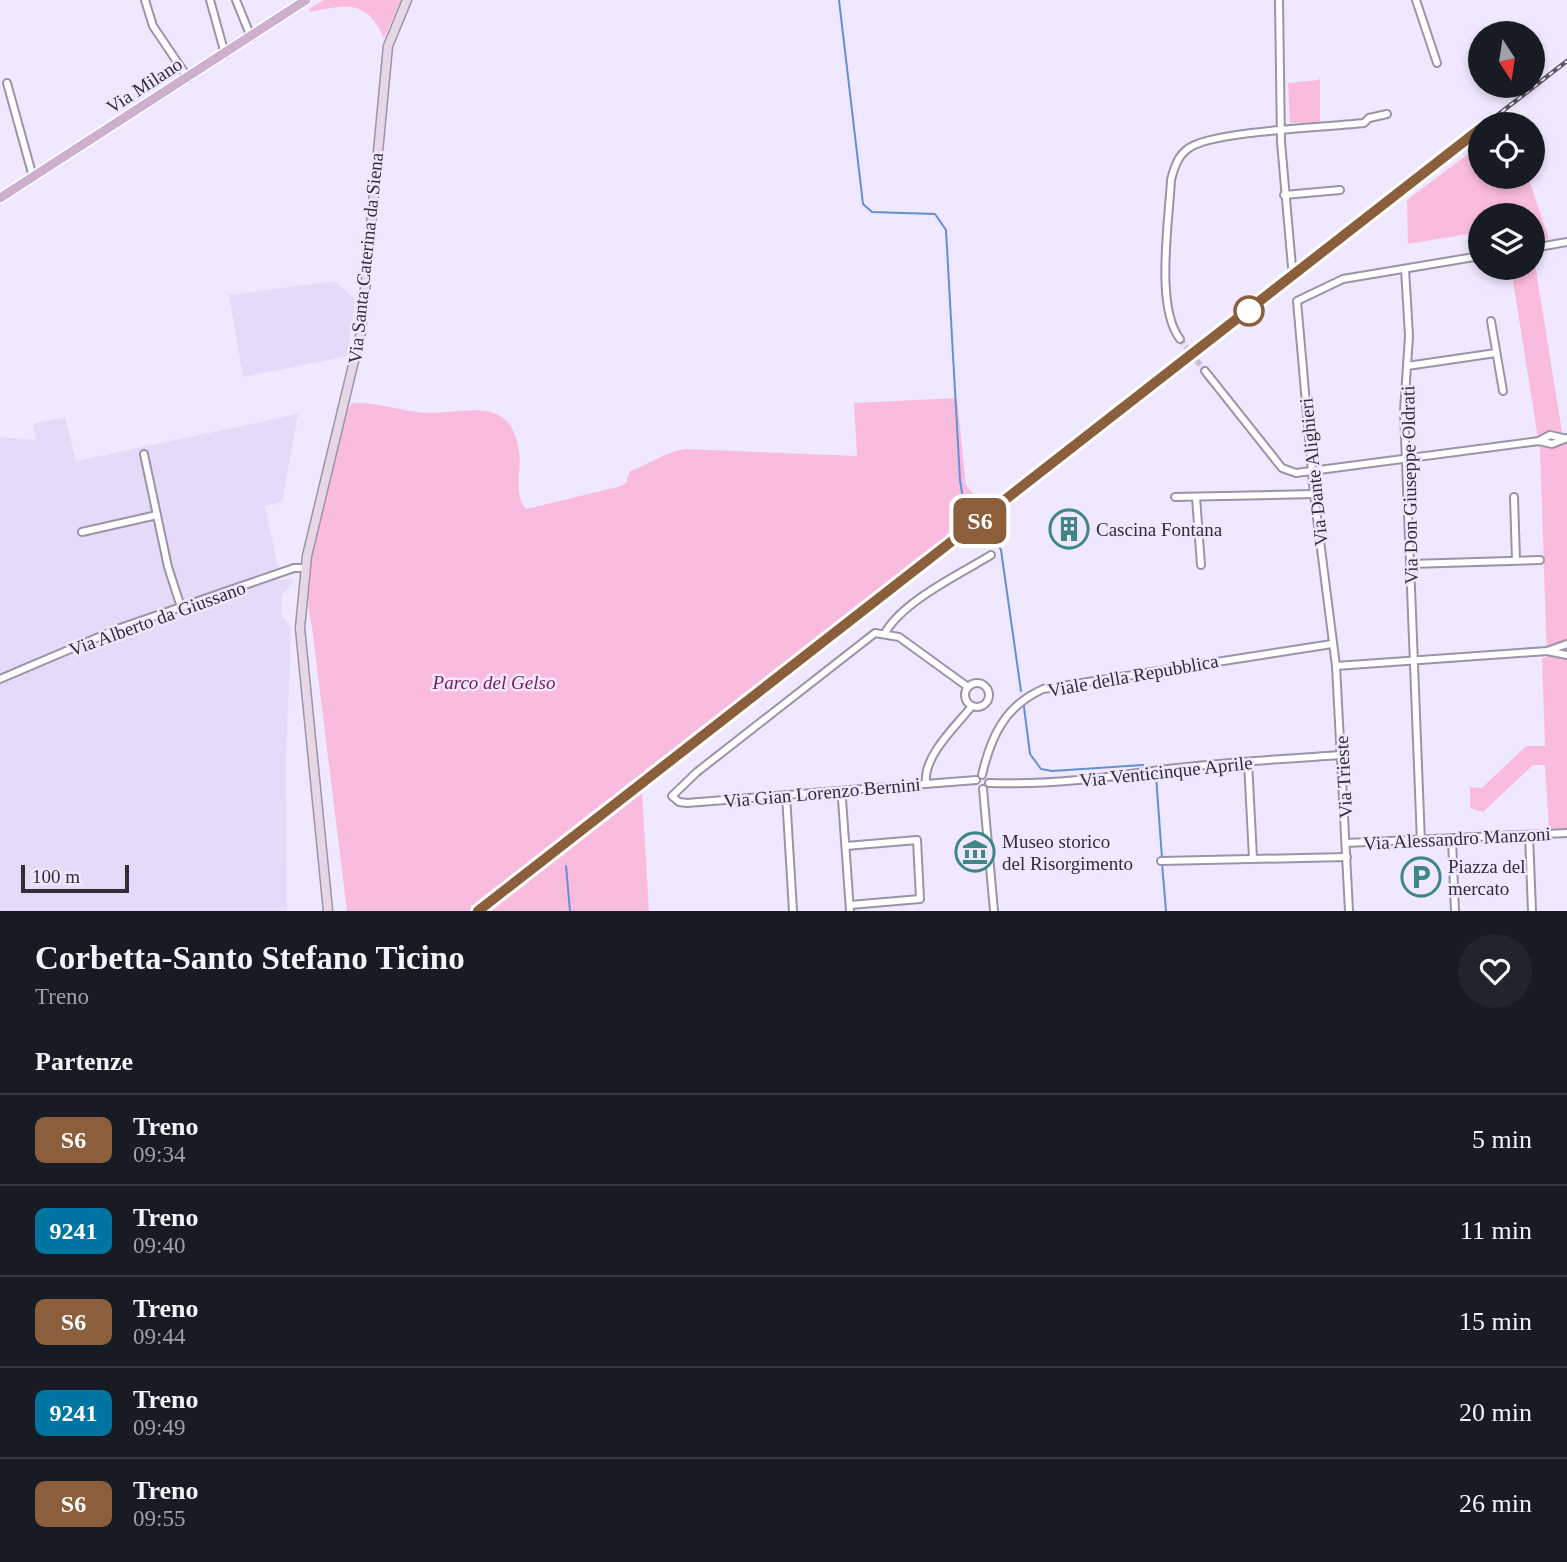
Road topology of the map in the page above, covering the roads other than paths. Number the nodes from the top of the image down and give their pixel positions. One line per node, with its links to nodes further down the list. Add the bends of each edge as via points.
1 (145, 0): 11 (street, via 152,26)
2 (209, 0): 9 (street)
3 (236, 0): 8 (street)
4 (306, 0): 8 (main road, Via Milano)
5 (407, 0): 45 (street, Via Santa Caterina da Siena, via 391,36 383,82 361,332)
6 (1279, 0): 14 (street)
7 (1416, 0): 10 (street)
8 (251, 37): 9 (main road, Via Milano)
9 (225, 54): 11 (main road, Via Milano)
10 (1437, 63)
11 (188, 78): 15 (main road, Via Milano)
12 (7, 83): 15 (street)
13 (1387, 114): 14 (street, via 1364,122)
14 (1281, 132): 17 (street); 25 (street, via 1200,142 1188,148 1175,166 1166,301 1170,324)
15 (33, 177): 18 (main road, Via Milano)
16 (1339, 190): 17 (street)
17 (1284, 195): 22 (street)
18 (0, 198)
19 (1567, 242): 20 (street)
20 (1545, 246)
21 (1468, 258): 23 (street)
22 (1292, 267)
23 (1405, 269): 27 (street, Via Don Giuseppe Oldrati); 33 (street, Via Dante Alighieri, via 1343,279 1297,301)
24 (1491, 321): 26 (street)
25 (1180, 339)
26 (1496, 353): 27 (street); 29 (street)
27 (1407, 366): 32 (street, Via Don Giuseppe Oldrati)
28 (1205, 371): 33 (street, via 1282,468 1296,473)
29 (1503, 391)
30 (1565, 438): 32 (street, via 1550,435 1539,441)
31 (144, 454): 38 (street)
32 (1406, 458): 33 (street); 43 (street, Via Don Giuseppe Oldrati)
33 (1312, 471): 34 (street, Via Dante Alighieri)
34 (1314, 494): 35 (street); 48 (street, Via Dante Alighieri)
35 (1196, 497): 37 (street); 44 (street)
36 (1514, 497): 41 (street)
37 (1175, 498)
38 (157, 515): 39 (street); 46 (street)
39 (82, 532)
40 (991, 555): 47 (street, via 923,598 891,622)
41 (1516, 560): 42 (street); 43 (street)
42 (1540, 560)
43 (1410, 564): 52 (street, Via Don Giuseppe Oldrati)
44 (1201, 565)
45 (306, 568): 46 (street, Via Alberto da Giussano, via 294,568); 76 (street, via 300,640)
46 (181, 607): 54 (street, Via Alberto da Giussano)
47 (885, 633): 55 (street, via 899,637); 64 (street, Via Gian Lorenzo Bernini, via 875,634 672,796 687,803)
48 (1332, 644): 53 (street, Via Trieste); 59 (street, Viale della Repubblica, via 1043,690 1024,699 1003,719)
49 (1567, 645): 50 (street)
50 (1547, 651): 51 (street); 52 (street)
51 (1567, 656)
52 (1414, 660): 53 (street); 69 (street, Via Don Giuseppe Oldrati)
53 (1336, 666): 57 (street, Via Trieste)
54 (0, 679)
55 (968, 687): 56 (street, via 965,697); 56 (street, via 979,683 989,691 984,705)
56 (972, 706): 61 (street, via 937,750 926,769)
57 (1343, 755): 58 (street, Via Venticinque Aprile); 70 (street, Via Trieste)
58 (1248, 762): 62 (street, Via Venticinque Aprile, via 1138,775); 73 (street)
59 (982, 775): 60 (street); 62 (street)
60 (976, 780): 61 (street, Via Gian Lorenzo Bernini); 63 (street)
61 (926, 783): 64 (street, Via Gian Lorenzo Bernini)
62 (989, 783): 63 (street)
63 (983, 789): 78 (street)
64 (786, 795): 77 (street)
65 (842, 799): 71 (street)
66 (1567, 834): 67 (street, Via Alessandro Manzoni)
67 (1530, 835): 68 (street, Via Alessandro Manzoni); 81 (street)
68 (1452, 840): 69 (street, Via Alessandro Manzoni); 80 (street)
69 (1421, 842): 70 (street, Via Alessandro Manzoni)
70 (1346, 843): 72 (street, Via Trieste)
71 (846, 846): 75 (street); 75 (street, via 917,840 920,899)
72 (1347, 857): 73 (street); 79 (street, Via Trieste)
73 (1253, 859): 74 (street)
74 (1163, 861)
75 (850, 908)
76 (328, 910)
77 (793, 911)
78 (994, 911)
79 (1349, 911)
80 (1455, 911)
81 (1532, 911)

